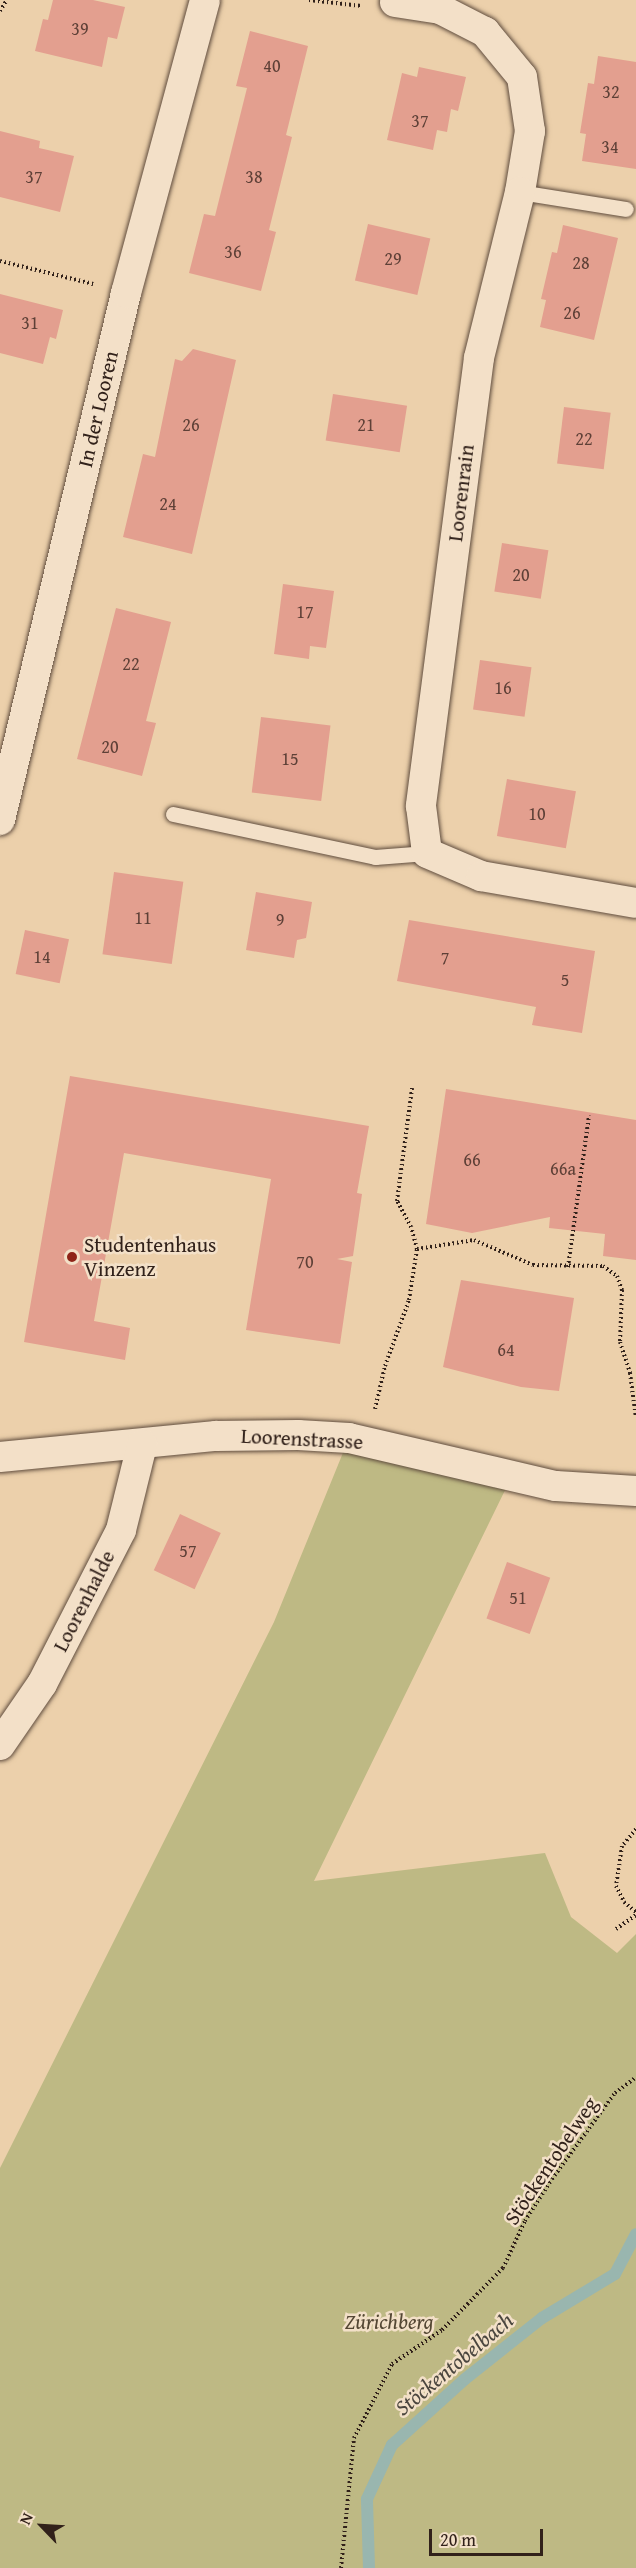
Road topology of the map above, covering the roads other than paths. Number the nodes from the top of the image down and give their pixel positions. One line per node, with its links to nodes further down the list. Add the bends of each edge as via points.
1 (205, 0): 5 (street, In der Looren)
2 (381, 4): 3 (street, Loorenrain, via 440,9 485,32 522,77 530,131)
3 (520, 192): 4 (lane); 8 (street, Loorenrain, via 477,370 421,806)
4 (626, 209)
5 (8, 753): 7 (street, In der Looren)
6 (173, 814): 8 (lane, via 375,857)
7 (0, 820)
8 (427, 853): 9 (street, via 481,876)
9 (636, 903)
10 (142, 1445): 11 (street, Loorenstrasse); 12 (street, Loorenstrasse, via 248,1434 349,1438 556,1486); 13 (street, Loorenhalde, via 121,1530 42,1684)
11 (0, 1457)
12 (636, 1491)
13 (0, 1745)

